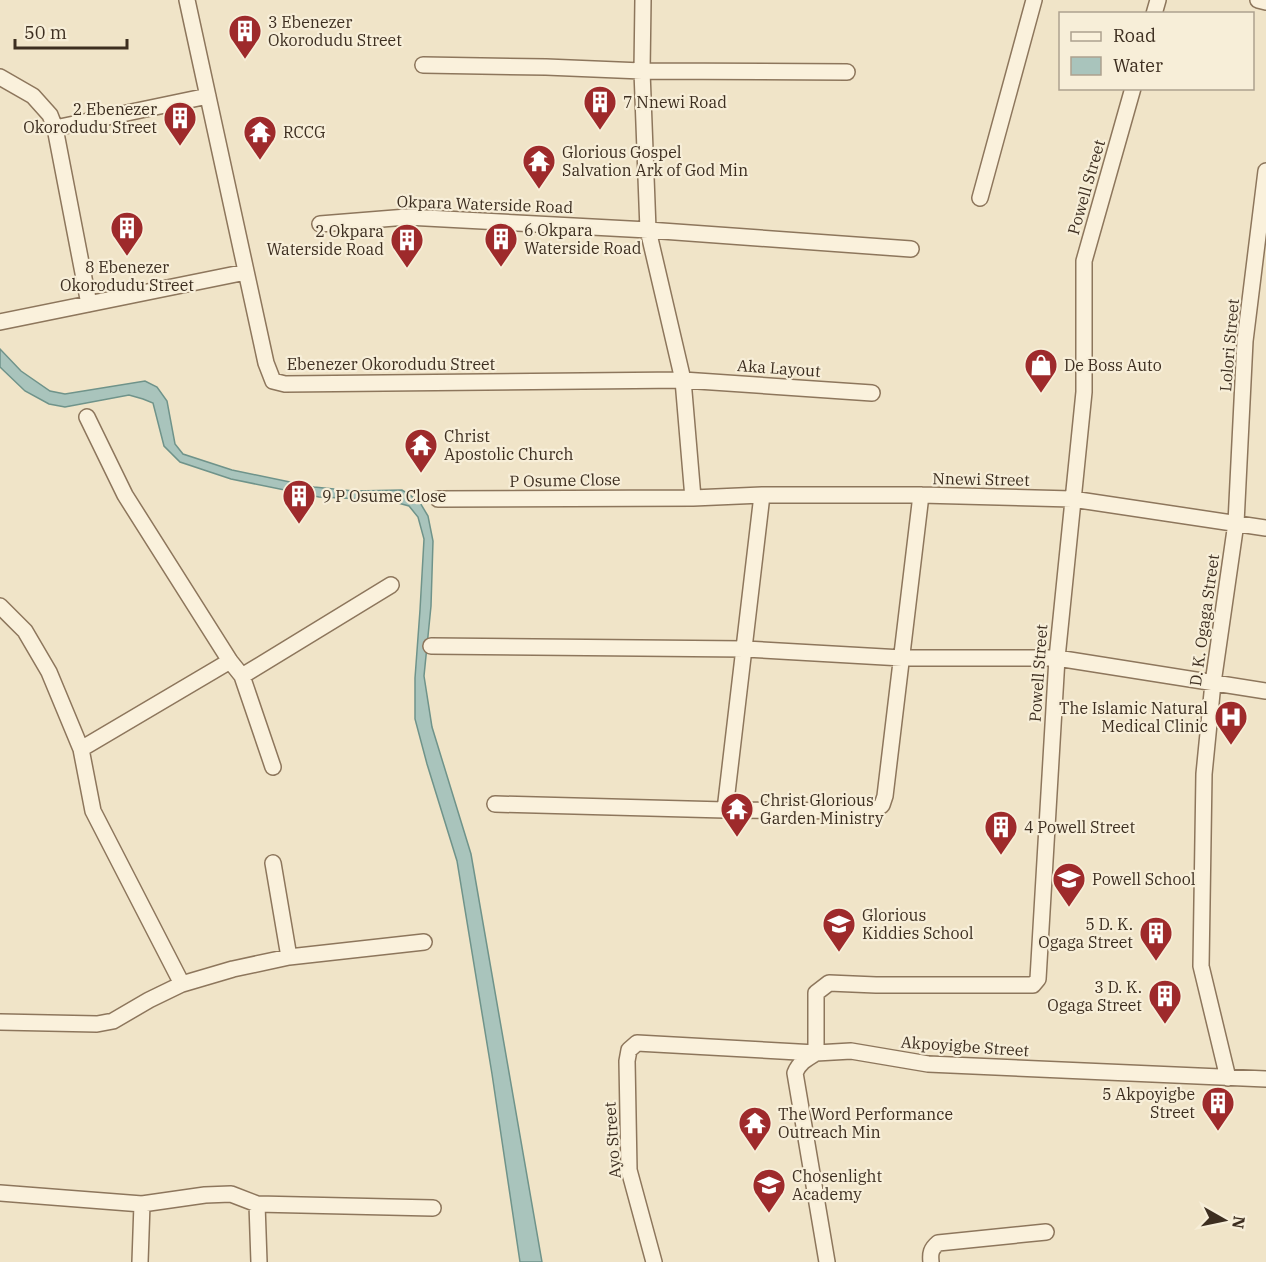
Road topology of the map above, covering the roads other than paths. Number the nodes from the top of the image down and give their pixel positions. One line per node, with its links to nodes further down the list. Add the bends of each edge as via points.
1 (187, 0): 11 (street, Ebenezer Okorodudu Street)
2 (643, 0): 7 (street)
3 (1034, 0): 14 (street)
4 (1258, 0): 5 (street)
5 (1266, 2)
6 (423, 65): 7 (street)
7 (642, 71): 8 (street); 16 (street)
8 (847, 72)
9 (0, 77): 12 (street, via 33,96 50,115)
10 (1132, 90): 28 (street, Powell Street, via 1084,261 1084,392)
11 (208, 96): 12 (street); 18 (street, Ebenezer Okorodudu Street)
12 (55, 128): 19 (street)
13 (1266, 171): 29 (street, Lolori Street, via 1245,341)
14 (980, 198)
15 (320, 224): 16 (street, Okpara Waterside Road, via 407,217)
16 (648, 230): 17 (street, Okpara Waterside Road); 21 (street)
17 (911, 249)
18 (246, 272): 19 (street); 21 (street, Ebenezer Okorodudu Street, via 266,363 273,381 285,384)
19 (88, 304): 20 (street)
20 (0, 322)
21 (683, 380): 22 (street, Aka Layout); 26 (street)
22 (872, 393)
23 (87, 417): 37 (street, via 125,495)
24 (762, 495): 25 (street, Nnewi Street); 26 (street, Nnewi Street); 34 (street)
25 (921, 495): 28 (street, Nnewi Street); 35 (street)
26 (693, 498): 27 (street, P Osume Close)
27 (438, 499)
28 (1072, 499): 29 (street, Nnewi Street); 36 (street, Powell Street)
29 (1236, 523): 30 (street, Nnewi Street); 39 (street, D. K. Ogaga Street)
30 (1266, 528)
31 (391, 585): 38 (street)
32 (0, 606): 41 (street, via 25,631 49,672)
33 (431, 646): 34 (street)
34 (745, 649): 35 (street); 44 (street)
35 (902, 658): 36 (street); 44 (street, via 882,805 874,811)
36 (1056, 658): 39 (street); 51 (street, Powell Street, via 1038,979 1033,985 829,983 816,993)
37 (230, 661): 38 (street); 41 (street)
38 (242, 676): 42 (street)
39 (1213, 683): 40 (street); 52 (street, D. K. Ogaga Street, via 1204,774 1202,966)
40 (1266, 692)
41 (81, 749): 48 (street, via 93,811)
42 (273, 767)
43 (495, 804): 44 (street)
44 (725, 810)
45 (273, 863): 47 (street)
46 (424, 942): 47 (street)
47 (289, 957): 48 (street)
48 (182, 984): 49 (street, via 113,1021)
49 (0, 1022)
50 (629, 1050): 51 (street, Akpoyigbe Street, via 637,1043); 61 (street, Ayo Street, via 629,1170)
51 (816, 1053): 52 (street, Akpoyigbe Street, via 851,1051 928,1064); 62 (street, via 802,1061 795,1073)
52 (1228, 1078): 53 (street, Akpoyigbe Street)
53 (1266, 1079)
54 (0, 1193): 55 (street)
55 (142, 1204): 56 (street, via 231,1194); 59 (street)
56 (257, 1204): 57 (street); 60 (street)
57 (433, 1208)
58 (1046, 1232): 63 (street, via 938,1243 930,1254)
59 (140, 1262)
60 (259, 1262)
61 (654, 1262)
62 (827, 1262)
63 (932, 1262)

